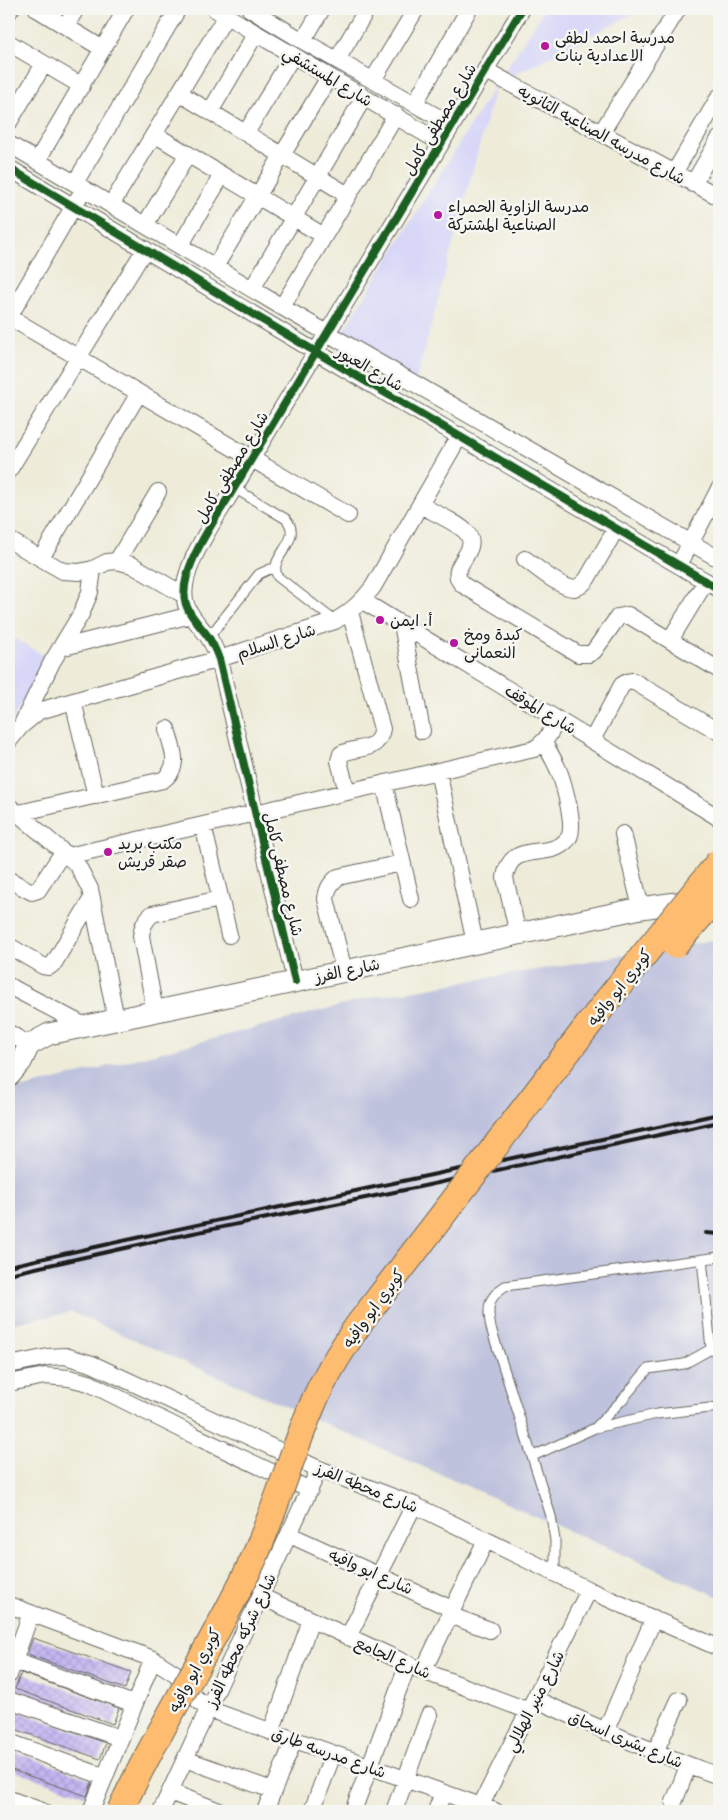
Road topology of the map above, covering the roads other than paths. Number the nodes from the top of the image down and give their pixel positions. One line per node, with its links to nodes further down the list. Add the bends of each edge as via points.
1 (37, 9): 14 (street)
2 (76, 9): 14 (street)
3 (126, 9): 18 (street)
4 (178, 9): 48 (street)
5 (250, 9): 13 (street, شارع المستشفي)
6 (322, 9): 16 (street)
7 (368, 9): 20 (street)
8 (416, 9): 24 (street)
9 (469, 9): 29 (street)
10 (522, 9): 22 (street, شارع مصطفى كامل)
11 (678, 9): 35 (street)
12 (221, 12): 15 (street, شارع المستشفي); 26 (street)
13 (267, 13): 16 (street, شارع المستشفي)
14 (66, 26): 18 (street)
15 (256, 33): 19 (street, شارع المستشفي); 30 (street)
16 (303, 41): 20 (street, شارع المستشفي)
17 (9, 45): 21 (street)
18 (103, 49): 25 (street)
19 (293, 55): 23 (street, شارع المستشفي); 34 (street)
20 (338, 60): 24 (street, شارع المستشفي)
21 (44, 64): 25 (street); 32 (street)
22 (485, 70): 33 (street, شارع مصطفى كامل); 35 (street, شارع مدرسه الصناعيه الثانويه)
23 (329, 77): 27 (street, شارع المستشفي); 41 (street)
24 (373, 80): 29 (street, شارع المستشفي)
25 (82, 86): 42 (street)
26 (179, 93): 30 (street); 36 (street)
27 (364, 97): 31 (street, شارع المستشفي); 46 (street)
28 (719, 97): 44 (street)
29 (414, 103): 33 (street, شارع المستشفي)
30 (210, 112): 34 (street)
31 (396, 115): 38 (street, شارع المستشفي); 49 (street)
32 (9, 122)
33 (452, 125): 38 (street, شارع مصطفى كامل)
34 (246, 133): 41 (street)
35 (601, 133): 44 (street, شارع مدرسه الصناعيه الثانويه)
36 (154, 134): 40 (street); 52 (street)
37 (719, 139): 47 (street)
38 (441, 143): 63 (street, شارع مصطفى كامل)
39 (9, 144): 42 (street, شارع العبور)
40 (188, 154): 45 (street); 55 (street)
41 (282, 155): 46 (street); 50 (street)
42 (37, 161): 48 (street, شارع العبور)
43 (9, 168): 53 (street, شارع العبور)
44 (674, 173): 47 (street, شارع مدرسه الصناعيه الثانويه)
45 (222, 175): 50 (street); 57 (street)
46 (318, 177): 49 (street); 54 (street)
47 (693, 184): 51 (street, شارع مدرسه الصناعيه الثانويه)
48 (80, 186): 52 (street, شارع العبور); 53 (street)
49 (348, 195): 56 (street)
50 (257, 196): 54 (street); 59 (street)
51 (719, 197)
52 (111, 205): 55 (street, شارع العبور)
53 (74, 206): 58 (street, شارع العبور); 62 (street)
54 (294, 218): 56 (street); 60 (street)
55 (145, 225): 57 (street, شارع العبور)
56 (324, 236): 61 (street)
57 (180, 246): 59 (street, شارع العبور)
58 (146, 249): 64 (street, شارع العبور); 65 (street)
59 (214, 267): 60 (street, شارع العبور)
60 (252, 289): 61 (street, شارع العبور)
61 (282, 307): 63 (street, شارع العبور)
62 (9, 317): 65 (street)
63 (327, 333): 64 (street, شارع مصطفى كامل); 77 (street, شارع العبور)
64 (316, 352): 67 (street, شارع العبور); 68 (street, شارع مصطفى كامل)
65 (78, 358): 66 (street); 69 (street)
66 (139, 394): 68 (street); 78 (street)
67 (460, 435): 73 (street, شارع السلام); 75 (street, شارع العبور)
68 (251, 459): 70 (street, شارع مصطفى كامل); 74 (street)
69 (9, 470)
70 (234, 488): 84 (lane, via 290,523 291,539); 86 (street, شارع مصطفى كامل, via 192,560 184,582)
71 (719, 489): 77 (street)
72 (158, 492): 81 (street)
73 (420, 505): 87 (street, شارع السلام); 93 (street, via 468,534 471,543 456,574 463,585 578,654 594,651 615,620 623,615)
74 (348, 515)
75 (616, 529): 79 (street, via 581,586 572,588 564,585); 82 (street, شارع العبور)
76 (9, 540): 78 (street)
77 (691, 543): 80 (street, شارع العبور); 82 (street)
78 (41, 558): 83 (street, via 63,571)
79 (526, 559)
80 (719, 559)
81 (117, 561): 83 (street); 86 (street, via 132,565)
82 (679, 565): 85 (street, شارع العبور)
83 (93, 569): 94 (street, via 90,592 81,614)
84 (276, 570): 90 (lane, via 278,577); 92 (lane, via 259,574)
85 (713, 585): 93 (street)
86 (184, 595): 89 (street, شارع مصطفى كامل)
87 (363, 601): 88 (street, شارع السلام); 91 (street, شارع الموقف)
88 (350, 612): 90 (street, شارع السلام); 108 (street, via 382,729 373,746 341,754)
89 (191, 614): 92 (street, شارع مصطفى كامل); 94 (street)
90 (335, 621): 95 (street, شارع السلام)
91 (402, 624): 98 (street, شارع الموقف); 101 (street)
92 (209, 637): 95 (street, شارع مصطفى كامل)
93 (670, 640): 96 (street)
94 (60, 648): 99 (street)
95 (219, 659): 97 (street, شارع السلام); 111 (street, شارع مصطفى كامل)
96 (719, 670)
97 (74, 701): 99 (street, شارع السلام, via 39,711); 109 (street)
98 (557, 719): 103 (street, شارع الموقف); 105 (street)
99 (21, 726): 104 (street, شارع السلام)
100 (167, 729): 109 (street, via 175,764 172,774 163,780)
101 (422, 731)
102 (719, 732): 103 (street, via 633,681 622,685)
103 (592, 740): 112 (street, شارع الموقف)
104 (9, 741)
105 (544, 743): 106 (street, via 534,749); 124 (street, via 560,774 572,825 566,842 516,856 506,869 505,878)
106 (438, 771): 107 (street); 126 (street)
107 (384, 783): 108 (street); 117 (street)
108 (347, 792): 111 (street)
109 (96, 796): 110 (street)
110 (14, 810): 115 (street)
111 (255, 813): 113 (street); 129 (street, شارع مصطفى كامل)
112 (719, 818)
113 (203, 824): 115 (street); 121 (street)
114 (622, 834): 123 (street)
115 (66, 854): 118 (street, via 36,892); 120 (street, via 85,876)
116 (719, 862): 193 (main road, كوبري ابو وافيه, bridge, via 609,998 364,1316 346,1344 312,1406 248,1570)
117 (402, 863): 122 (street); 128 (street, via 338,878 327,890 326,899)
118 (9, 880)
119 (714, 897): 123 (street, شارع الفرز); 194 (main road, كوبري ابو وافيه, bridge, via 369,1333 344,1372 268,1563)
120 (92, 898): 127 (street, via 49,967); 132 (street)
121 (220, 898): 125 (street); 131 (street, via 152,914 146,920 140,936)
122 (411, 899)
123 (641, 908): 124 (street, شارع الفرز)
124 (518, 934): 126 (street, شارع الفرز)
125 (229, 935)
126 (475, 943): 128 (street, شارع الفرز)
127 (9, 946)
128 (344, 971): 129 (street, شارع الفرز)
129 (295, 981): 131 (street, شارع الفرز)
130 (9, 986): 133 (street)
131 (155, 1011): 132 (street, شارع الفرز)
132 (116, 1020): 133 (street, شارع الفرز)
133 (85, 1026): 135 (street, شارع الفرز, via 49,1034)
134 (9, 1033): 135 (street)
135 (29, 1045): 136 (street)
136 (9, 1076)
137 (719, 1258): 138 (lane)
138 (702, 1259): 144 (lane, via 711,1348 684,1364 648,1369); 145 (lane, via 505,1286 490,1300 491,1328)
139 (9, 1365): 141 (street, شارع محطه الفرز, via 48,1356 65,1356 92,1364)
140 (9, 1383): 143 (street, شارع محطه الفرز, via 45,1376 69,1378 89,1383)
141 (148, 1390): 143 (street); 146 (street, شارع محطه الفرز)
142 (719, 1407): 144 (lane, via 657,1414)
143 (140, 1408): 147 (street, شارع محطه الفرز)
144 (594, 1428): 145 (lane)
145 (533, 1456): 151 (lane, via 551,1516)
146 (319, 1469): 147 (street, شارع شركه محطه الفرز); 148 (street, شارع محطه الفرز)
147 (310, 1490): 149 (street, شارع شركه محطه الفرز)
148 (414, 1505): 150 (street, شارع محطه الفرز); 152 (street)
149 (290, 1535): 152 (street, شارع ابو وافيه); 154 (street, شارع شركه محطه الفرز)
150 (486, 1540): 151 (street, شارع محطه الفرز); 156 (street)
151 (555, 1572): 153 (street, شارع محطه الفرز)
152 (379, 1575): 156 (street, شارع ابو وافيه); 161 (street)
153 (590, 1590): 158 (street, شارع محطه الفرز); 169 (street, شارع منير الهلالي)
154 (260, 1596): 159 (street, شارع الجامع); 170 (street, شارع شركه محطه الفرز)
155 (9, 1605): 157 (street)
156 (451, 1612): 160 (street, شارع ابو وافيه); 165 (street)
157 (30, 1613): 163 (street); 164 (street)
158 (654, 1618): 162 (street, شارع محطه الفرز); 173 (street)
159 (311, 1620): 161 (street, شارع الجامع); 172 (street)
160 (490, 1630)
161 (348, 1637): 165 (street, شارع الجامع)
162 (719, 1648)
163 (153, 1659): 168 (street); 170 (street, شارع مدرسه طارق, via 176,1674 190,1694)
164 (11, 1665): 168 (street)
165 (416, 1668): 169 (street, شارع الجامع); 180 (street)
166 (9, 1700): 174 (street)
167 (678, 1700): 177 (street)
168 (134, 1704): 174 (street)
169 (532, 1705): 173 (street, شارع بشرى اسحاق); 190 (street, شارع منير الهلالي)
170 (208, 1709): 172 (street, شارع مدرسه طارق); 179 (street, شارع شركه محطه الفرز)
171 (429, 1715): 184 (street)
172 (272, 1732): 175 (street, شارع مدرسه طارق)
173 (605, 1732): 177 (street, شارع بشرى اسحاق)
174 (120, 1738): 183 (street)
175 (294, 1740): 178 (street, شارع مدرسه طارق); 185 (street)
176 (9, 1742): 183 (street)
177 (655, 1752): 181 (street, شارع بشرى اسحاق)
178 (333, 1754): 180 (street, شارع مدرسه طارق); 198 (street)
179 (184, 1759): 185 (street); 186 (street, شارع شركه محطه الفرز)
180 (369, 1766): 184 (street, شارع مدرسه طارق); 199 (street)
181 (688, 1766): 182 (street, شارع بشرى اسحاق); 189 (street)
182 (717, 1770)
183 (105, 1777): 192 (street)
184 (406, 1780): 187 (street, شارع مدرسه طارق); 200 (street)
185 (272, 1790): 197 (street)
186 (170, 1792): 195 (street, شارع شركه محطه الفرز); 196 (street)
187 (443, 1793): 190 (street, شارع مدرسه طارق); 201 (street)
188 (9, 1799): 191 (street)
189 (674, 1802)
190 (485, 1809)
191 (42, 1811)
192 (91, 1811)
193 (120, 1811)
194 (139, 1811)
195 (161, 1811)
196 (219, 1811)
197 (265, 1811)
198 (312, 1811)
199 (353, 1811)
200 (394, 1811)
201 (436, 1811)

